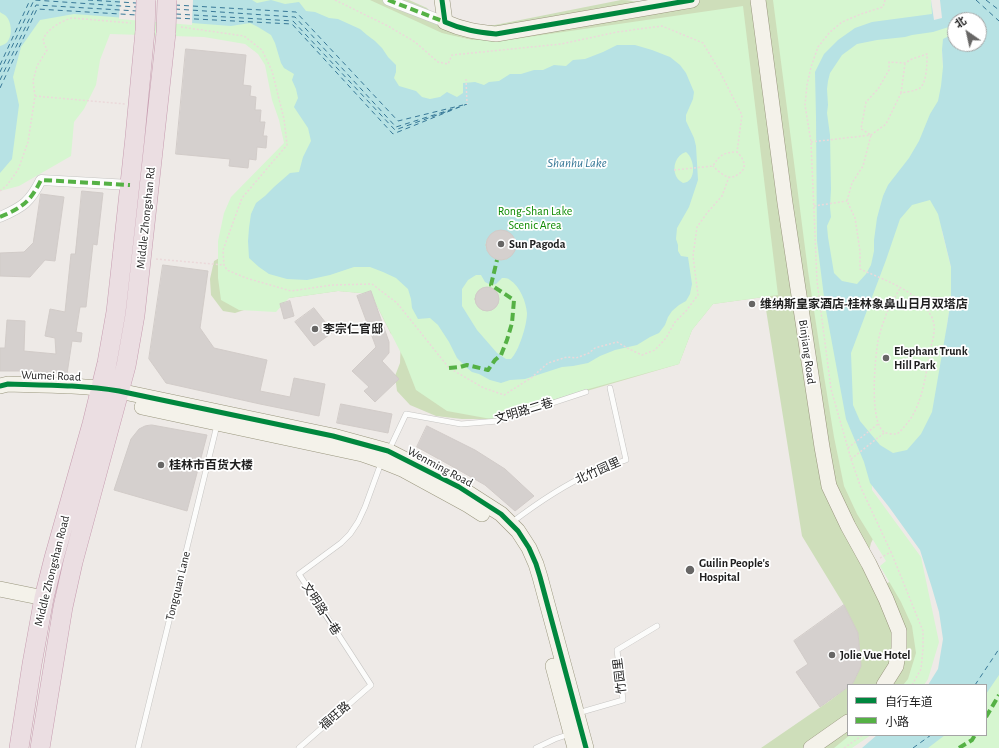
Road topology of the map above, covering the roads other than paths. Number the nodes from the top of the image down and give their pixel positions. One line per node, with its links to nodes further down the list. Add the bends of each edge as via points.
1 (146, 0): 9 (highway, Middle Zhongshan Rd, bridge, via 140,27)
2 (167, 0): 15 (highway, Middle Zhongshan Rd, bridge, via 174,30 135,315 126,366)
3 (388, 0): 8 (street)
4 (442, 0): 8 (street)
5 (692, 0): 7 (street)
6 (758, 0): 22 (street, Binjiang Road, via 829,486 870,564 898,631 896,666)
7 (658, 3): 8 (street, via 496,34 478,33)
8 (445, 22)
9 (130, 185): 10 (street, via 42,180 24,205); 15 (highway, Middle Zhongshan Rd, via 116,312 107,362)
10 (0, 217)
11 (0, 386): 15 (street, Wumei Road, via 78,386)
12 (610, 388): 18 (lane, 北竹园里, via 626,460 591,473 563,488)
13 (0, 390): 15 (street, Wumei Road)
14 (586, 392): 17 (lane, 文明路二巷, via 498,421 461,424 406,414)
15 (109, 395): 16 (street, Wenming Road); 17 (street, Wenming Road, via 332,436); 20 (highway, Middle Zhongshan Road, via 54,558); 28 (highway, Middle Zhongshan Road, via 63,607)
16 (218, 423): 17 (street, Wenming Road, via 362,454); 29 (lane, Tongquan Lane)
17 (385, 456): 18 (street, Wenming Road, via 459,487 501,514); 23 (lane, 文明路一巷, via 365,507 350,534 299,574); 26 (street, Wenming Road, via 402,469 496,523 521,553 527,567)
18 (510, 523): 24 (street, Wenming Road, via 529,548 536,564)
19 (0, 589): 20 (street)
20 (44, 598): 27 (highway, Middle Zhongshan Road)
21 (657, 626): 24 (lane, 竹园里, via 617,650 623,700)
22 (885, 684)
23 (371, 685): 30 (lane, 福旺路)
24 (577, 713): 32 (street, Wenming Road)
25 (847, 723): 33 (street)
26 (573, 741): 31 (lane, via 555,739)
27 (19, 748)
28 (40, 748)
29 (138, 748)
30 (299, 748)
31 (536, 748)
32 (586, 748)
33 (811, 748)

